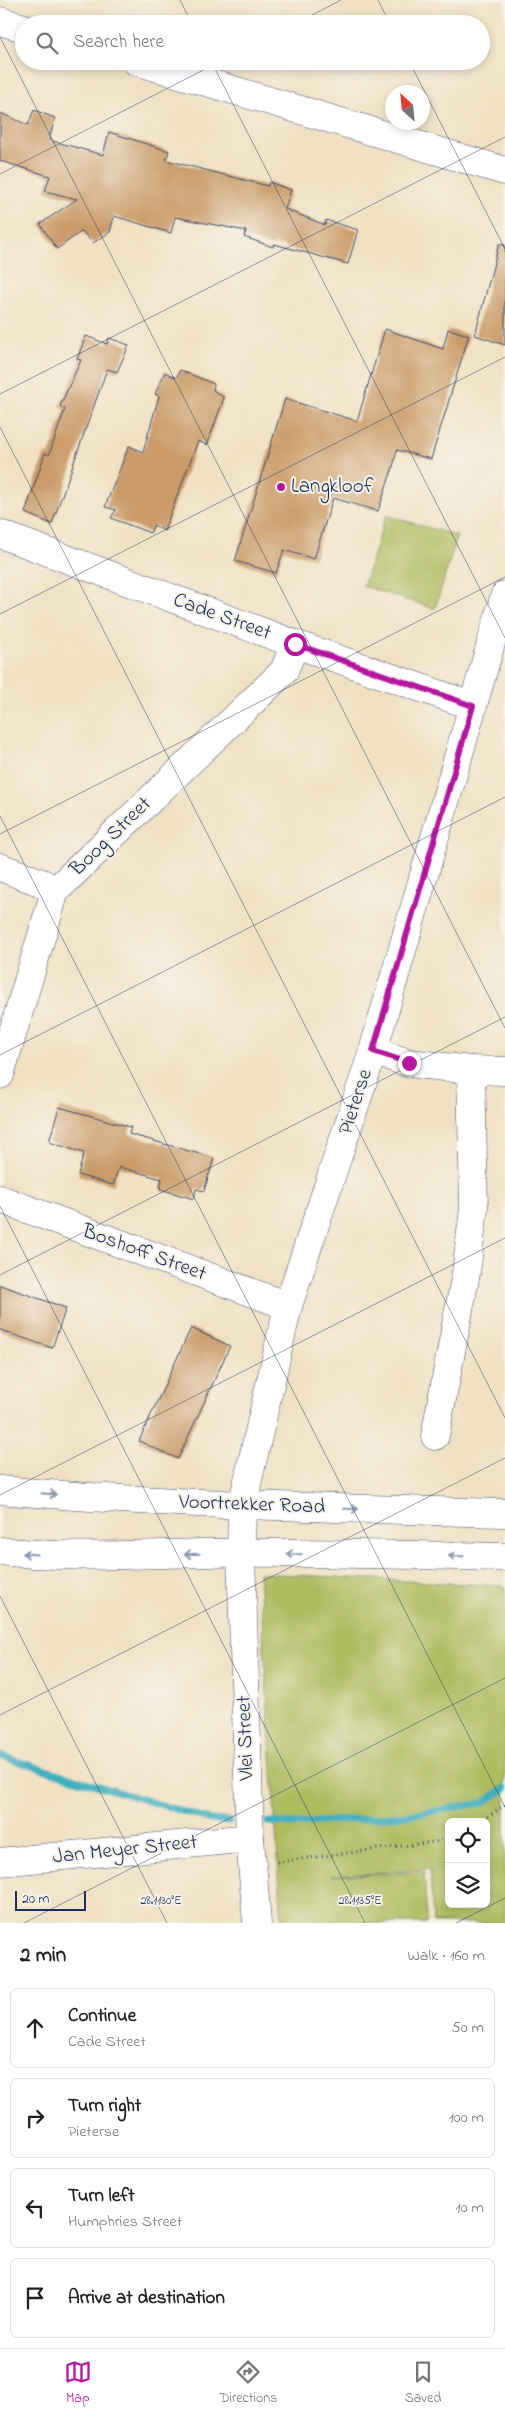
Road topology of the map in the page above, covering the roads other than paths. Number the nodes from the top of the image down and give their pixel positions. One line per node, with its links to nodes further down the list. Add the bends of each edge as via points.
1 (0, 21): 2 (street)
2 (15, 25)
3 (166, 70): 4 (street)
4 (505, 171)
5 (0, 534): 7 (street, Cade Street)
6 (505, 595): 8 (street, Pieterse)
7 (295, 644): 8 (street, Cade Street); 10 (street, Boog Street, via 284,671)
8 (473, 706): 11 (street, Pieterse)
9 (0, 867): 10 (street)
10 (55, 891): 14 (street, Boog Street)
11 (373, 1051): 12 (street, via 409,1063); 16 (street, Pieterse)
12 (471, 1070): 13 (street); 17 (street, via 474,1208 466,1273)
13 (505, 1071)
14 (0, 1075)
15 (0, 1199): 16 (street, Boshoff Street)
16 (288, 1306): 19 (street, Pieterse)
17 (435, 1436)
18 (0, 1490): 19 (street, Voortrekker Road, one-way to 19)
19 (242, 1506): 20 (street, Voortrekker Road, one-way to 20); 22 (street, Pieterse)
20 (505, 1513)
21 (0, 1551): 22 (street, one-way to 21, via 135,1556)
22 (241, 1554): 23 (street, one-way to 22); 24 (street, Vlei Street)
23 (505, 1557)
24 (250, 1838): 25 (street, Jan Meyer Street); 26 (street, Vlei Street)
25 (0, 1862)
26 (257, 1923)

